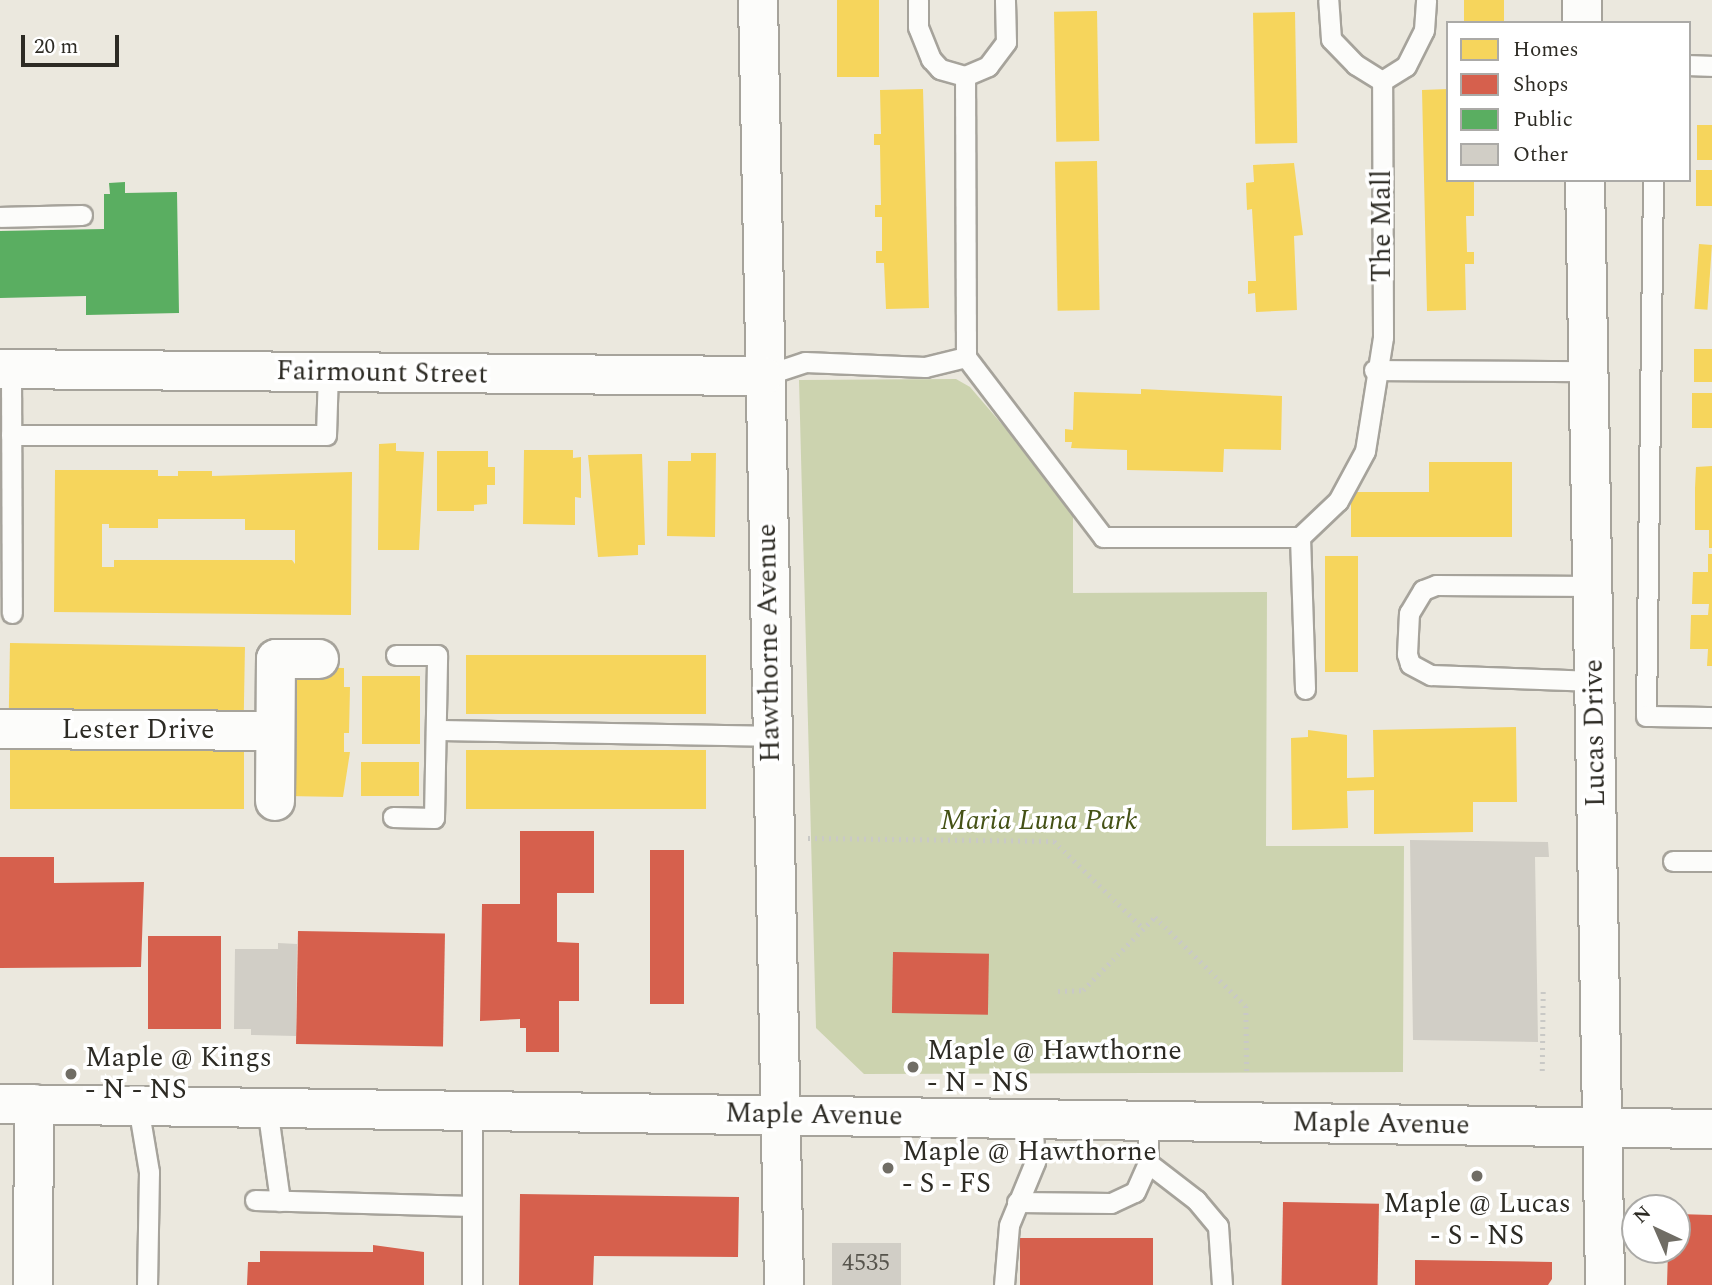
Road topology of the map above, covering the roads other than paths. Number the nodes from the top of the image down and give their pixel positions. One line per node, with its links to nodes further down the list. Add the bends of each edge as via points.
1 (758, 0): 21 (street, Hawthorne Avenue)
2 (918, 0): 10 (lane, via 918,27 931,59 940,69)
3 (1005, 0): 10 (lane, via 1006,42 988,66)
4 (1328, 0): 11 (lane, via 1331,39 1356,65)
5 (1426, 0): 11 (lane, via 1424,30 1406,66)
6 (1582, 0): 7 (street)
7 (1582, 21)
8 (1691, 65): 9 (lane)
9 (1712, 66)
10 (965, 76): 16 (lane)
11 (1382, 80): 18 (lane, The Mall, via 1383,337)
12 (1585, 182): 19 (street, Lucas Drive)
13 (1653, 182): 30 (lane, via 1646,716)
14 (82, 215): 15 (lane)
15 (0, 217)
16 (966, 357): 21 (lane, via 925,367 805,362); 23 (lane, via 1103,537)
17 (6, 369): 20 (street, Fairmount Street); 22 (lane)
18 (1374, 370): 19 (lane); 23 (lane, The Mall, via 1364,451 1338,501)
19 (1588, 371): 24 (street, Lucas Drive)
20 (328, 372): 21 (street, Fairmount Street); 22 (lane, via 326,435)
21 (763, 376): 34 (street, Hawthorne Avenue)
22 (11, 435): 25 (lane)
23 (1300, 537): 29 (lane)
24 (1593, 586): 28 (street, Lucas Drive); 28 (lane, via 1436,585 1423,590 1409,613 1406,654 1410,664 1431,675)
25 (12, 612)
26 (396, 654): 32 (lane, via 437,655)
27 (319, 659): 33 (street, via 276,659)
28 (1595, 681): 46 (street, Lucas Drive)
29 (1305, 689)
30 (1712, 717)
31 (0, 729): 33 (street, Lester Drive)
32 (436, 730): 34 (lane); 36 (lane, via 434,818)
33 (275, 731): 35 (street)
34 (771, 736): 43 (street, Hawthorne Avenue)
35 (275, 801)
36 (393, 817)
37 (1673, 861): 38 (lane)
38 (1712, 861)
39 (17, 1104): 40 (street, Maple Avenue); 53 (street)
40 (138, 1106): 41 (street, Maple Avenue); 54 (lane, via 149,1172)
41 (267, 1107): 42 (street, Maple Avenue); 50 (lane)
42 (472, 1110): 43 (street, Maple Avenue); 52 (lane)
43 (780, 1116): 44 (street, Maple Avenue); 56 (street, Hawthorne Avenue)
44 (1032, 1118): 45 (street, Maple Avenue); 51 (lane, via 1035,1162 1027,1190)
45 (1148, 1121): 46 (street, Maple Avenue); 48 (lane)
46 (1601, 1127): 47 (street, Maple Avenue); 59 (street, Lucas Drive)
47 (1712, 1129)
48 (1148, 1163): 51 (lane, via 1135,1192 1111,1203); 58 (lane, via 1196,1200 1218,1226)
49 (255, 1200): 50 (lane)
50 (280, 1201): 52 (lane)
51 (1017, 1202): 57 (lane, via 1003,1254)
52 (472, 1206): 55 (lane)
53 (33, 1285)
54 (148, 1285)
55 (472, 1285)
56 (784, 1285)
57 (1004, 1285)
58 (1222, 1285)
59 (1605, 1285)

